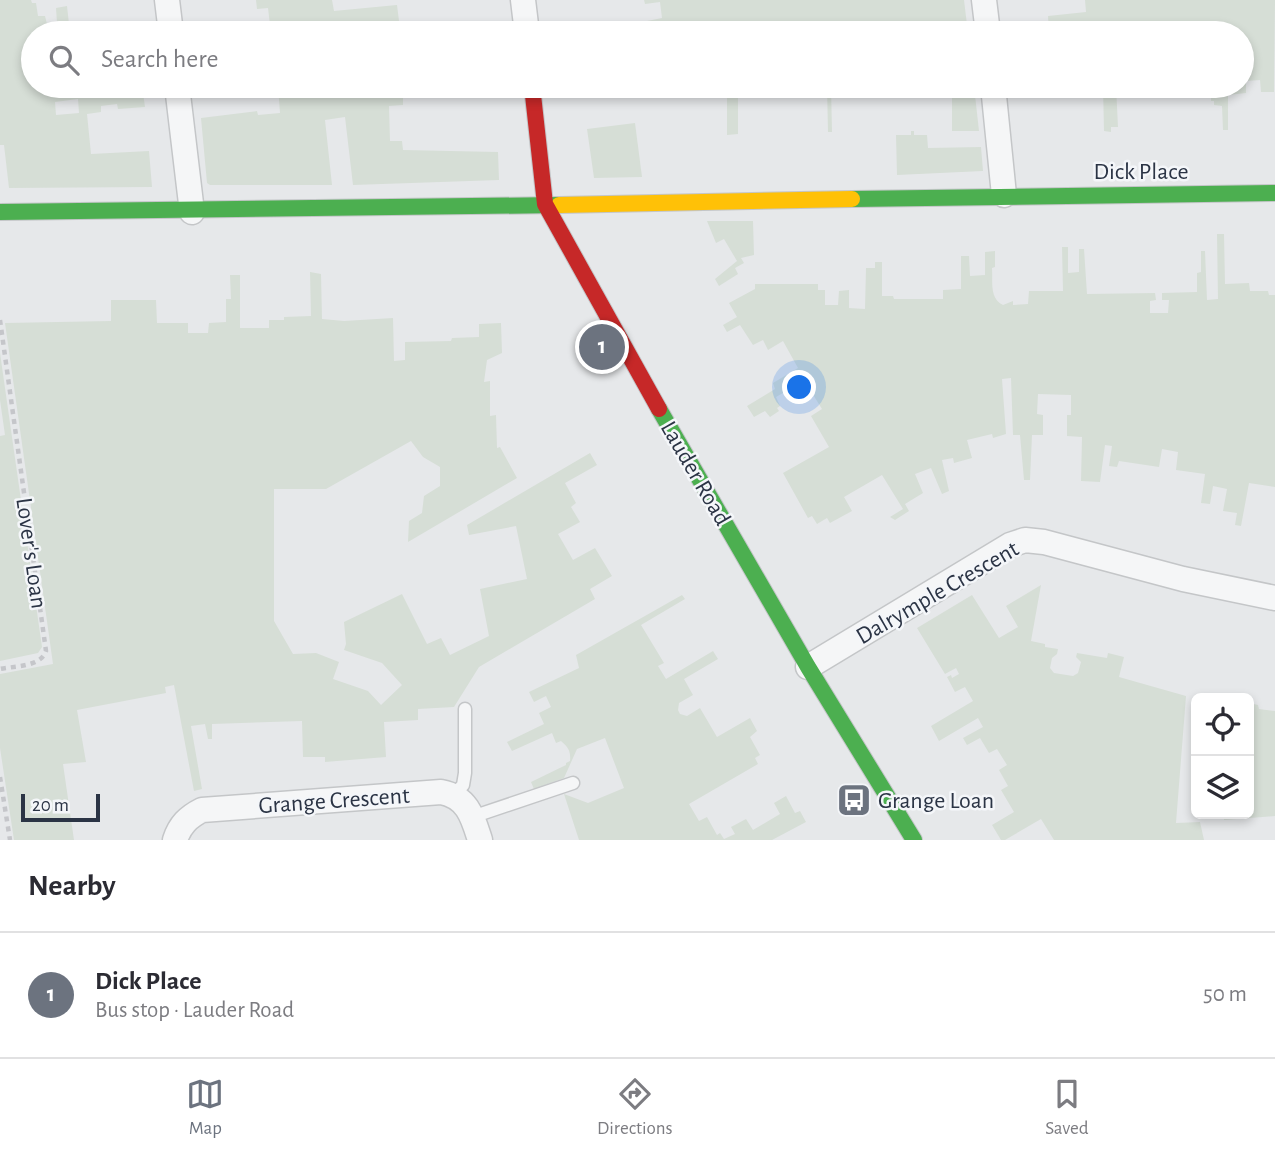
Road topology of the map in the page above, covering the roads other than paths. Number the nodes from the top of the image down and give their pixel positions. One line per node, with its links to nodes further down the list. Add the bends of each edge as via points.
1 (167, 0): 4 (street)
2 (523, 0): 5 (street)
3 (984, 0): 6 (street)
4 (170, 21)
5 (526, 21)
6 (987, 21)
7 (178, 98): 14 (street)
8 (533, 98): 12 (street, Lauder Road)
9 (994, 98): 11 (street)
10 (1275, 193): 11 (street, Dick Place)
11 (1004, 195): 12 (street, Dick Place)
12 (545, 204): 14 (street, Dick Place); 16 (street, Lauder Road)
13 (0, 212): 14 (street, Dick Place)
14 (192, 212)
15 (1275, 598): 16 (street, Dalrymple Crescent, via 1025,540)
16 (808, 667): 22 (street, Lauder Road)
17 (465, 709): 19 (lane, via 466,773)
18 (573, 783): 20 (lane)
19 (453, 796): 20 (street, via 464,803); 21 (street, Grange Crescent, via 441,792 202,810 180,827)
20 (476, 828)
21 (175, 840)
22 (914, 840)

